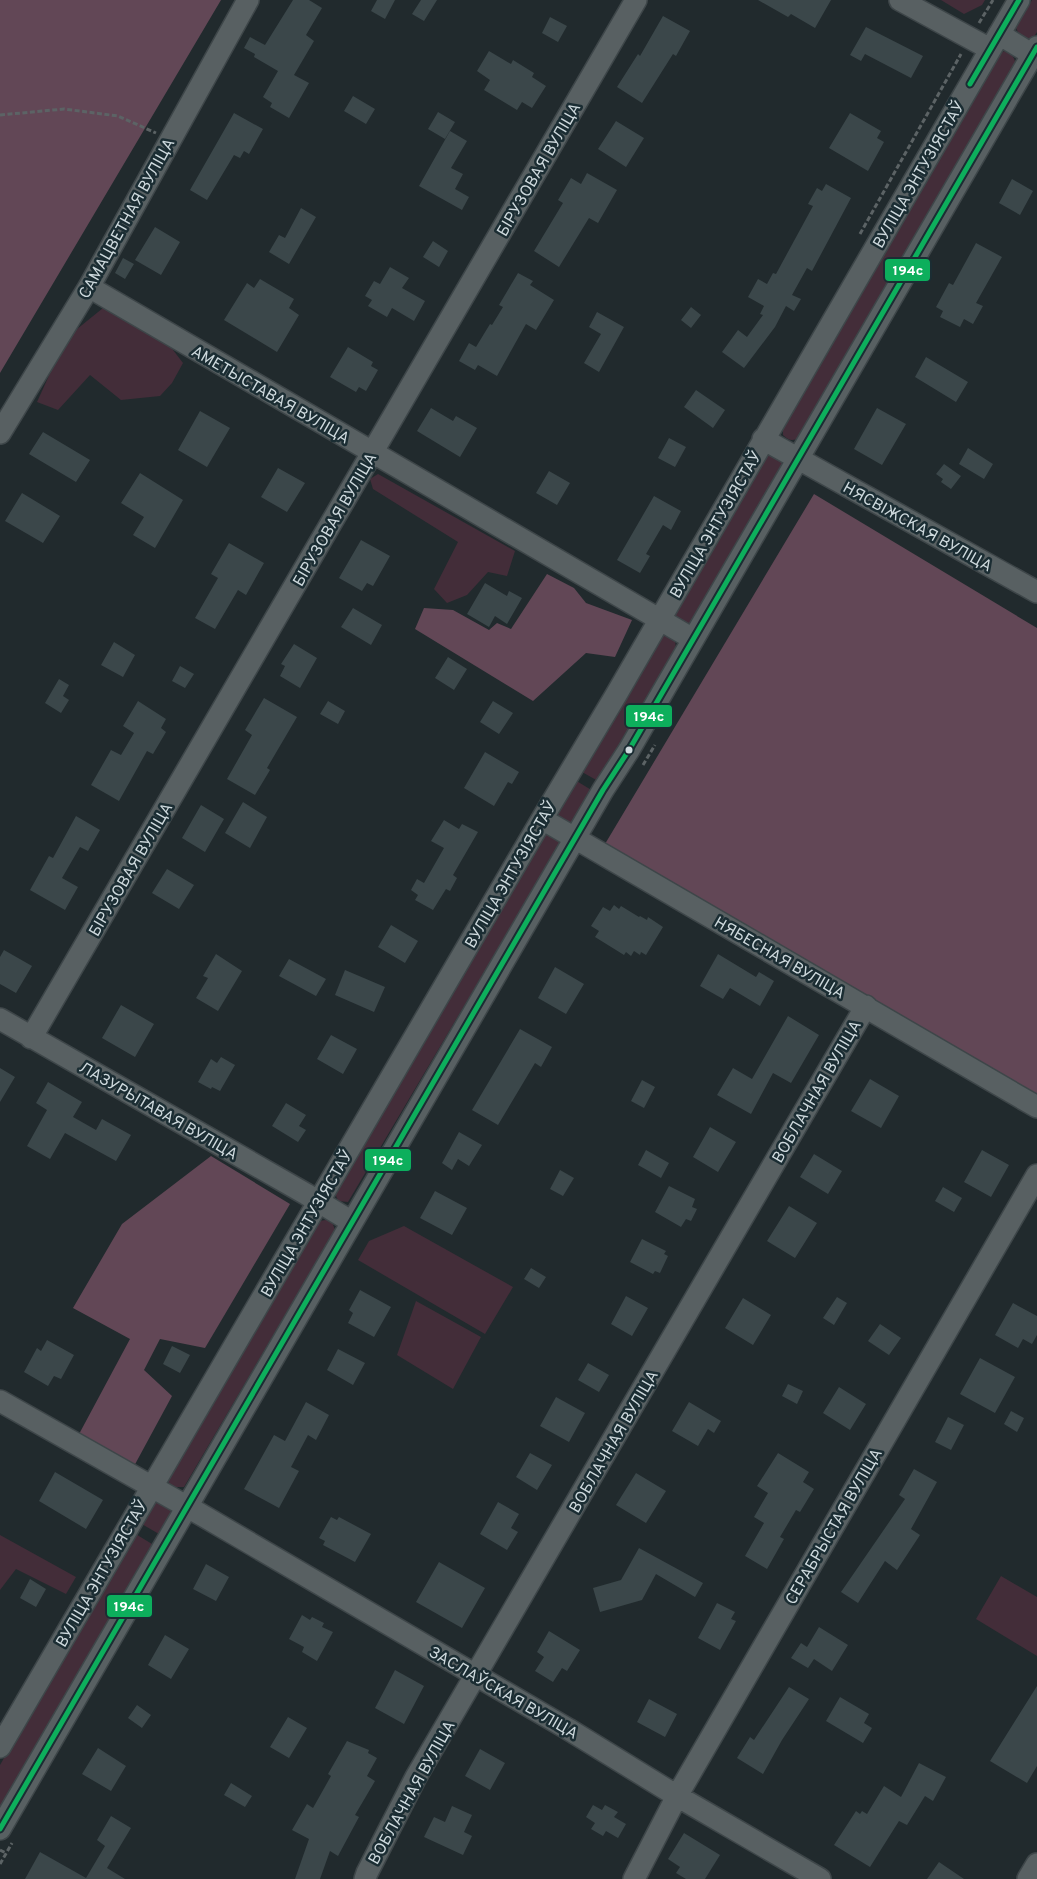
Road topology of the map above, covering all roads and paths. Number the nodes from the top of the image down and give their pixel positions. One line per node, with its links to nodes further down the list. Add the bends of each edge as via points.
1 (248, 0): 8 (street, САМАЦВЕТНАЯ ВУЛІЦА)
2 (636, 0): 12 (street, БІРУЗОВАЯ ВУЛІЦА)
3 (1019, 0): 5 (street, ВУЛІЦА ЭНТУЗІЯСТАЎ)
4 (912, 3): 5 (street)
5 (995, 42): 6 (street); 11 (street, ВУЛІЦА ЭНТУЗІЯСТАЎ)
6 (1035, 51): 13 (street)
7 (0, 115): 8 (path, via 64,109 118,116)
8 (170, 139): 9 (street, САМАЦВЕТНАЯ ВУЛІЦА)
9 (89, 287): 10 (street, САМАЦВЕТНАЯ ВУЛІЦА); 12 (street, АМЕТЫСТАВАЯ ВУЛІЦА)
10 (0, 433)
11 (763, 439): 13 (street, НЯСВІЖСКАЯ ВУЛІЦА); 15 (street, ВУЛІЦА ЭНТУЗІЯСТАЎ)
12 (372, 453): 15 (street, АМЕТЫСТАВАЯ ВУЛІЦА); 21 (street, БІРУЗОВАЯ ВУЛІЦА)
13 (798, 459): 14 (street, НЯСВІЖСКАЯ ВУЛІЦА); 16 (street)
14 (1037, 592)
15 (659, 620): 16 (street, АМЕТЫСТАВАЯ ВУЛІЦА); 17 (street, ВУЛІЦА ЭНТУЗІЯСТАЎ)
16 (693, 639): 18 (street)
17 (542, 819): 18 (street, НЯБЕСНАЯ ВУЛІЦА); 24 (street, ВУЛІЦА ЭНТУЗІЯСТАЎ)
18 (575, 838): 19 (street, НЯБЕСНАЯ ВУЛІЦА); 25 (street)
19 (866, 1006): 22 (street, НЯБЕСНАЯ ВУЛІЦА); 29 (street, ВОБЛАЧНАЯ ВУЛІЦА)
20 (0, 1019): 21 (street, ЛАЗУРЫТАВАЯ ВУЛІЦА)
21 (31, 1038): 24 (street, ЛАЗУРЫТАВАЯ ВУЛІЦА)
22 (1037, 1107)
23 (1037, 1175): 31 (street, СЕРАБРЫСТАЯ ВУЛІЦА)
24 (318, 1202): 25 (street, ЛАЗУРЫТАВАЯ ВУЛІЦА); 27 (street, ВУЛІЦА ЭНТУЗІЯСТАЎ)
25 (352, 1222): 28 (street)
26 (0, 1401): 27 (street, ЗАСЛАЎСКАЯ ВУЛІЦА)
27 (152, 1486): 28 (street, ЗАСЛАЎСКАЯ ВУЛІЦА); 30 (street, ВУЛІЦА ЭНТУЗІЯСТАЎ)
28 (186, 1506): 29 (street, ЗАСЛАЎСКАЯ ВУЛІЦА); 32 (street)
29 (476, 1676): 31 (street, ЗАСЛАЎСКАЯ ВУЛІЦА); 36 (street, ВОБЛАЧНАЯ ВУЛІЦА, via 416,1777)
30 (0, 1747)
31 (677, 1796): 37 (street, СЕРАБРЫСТАЯ ВУЛІЦА); 38 (street, ЗАСЛАЎСКАЯ ВУЛІЦА)
32 (0, 1829)
33 (0, 1850): 34 (path)
34 (6, 1853)
35 (1037, 1864): 39 (street)
36 (365, 1879)
37 (634, 1879)
38 (820, 1879)
39 (1028, 1879)

